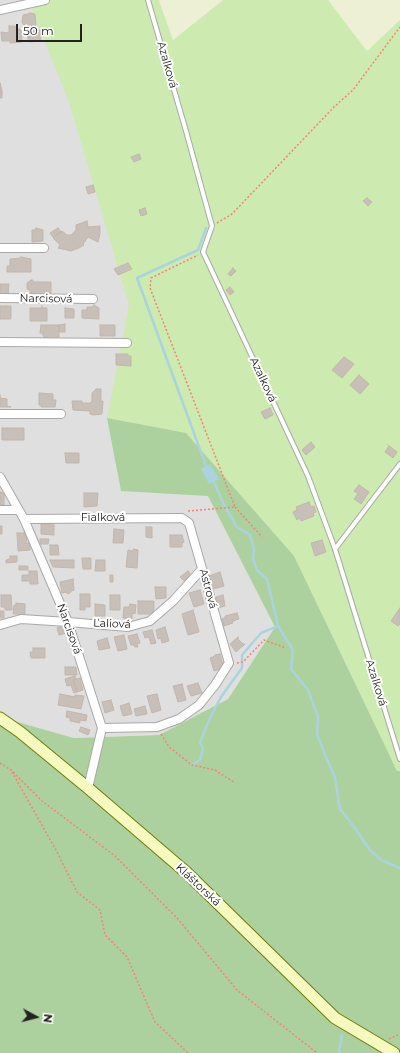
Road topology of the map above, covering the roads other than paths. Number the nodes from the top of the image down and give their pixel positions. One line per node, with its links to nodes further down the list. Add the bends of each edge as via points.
1 (45, 0): 3 (street)
2 (148, 0): 18 (lane, Azalková, via 212,226 203,252 308,476)
3 (0, 10)
4 (0, 248): 5 (street)
5 (44, 248)
6 (0, 298): 7 (street, Narcisová)
7 (93, 299)
8 (0, 342): 9 (street)
9 (127, 343)
10 (0, 414): 11 (street)
11 (61, 414)
12 (400, 464): 18 (lane)
13 (0, 477): 15 (street, Narcisová)
14 (0, 510): 15 (street)
15 (18, 510): 17 (street, Narcisová)
16 (183, 515): 17 (street, Fialková); 19 (street, Astrová, via 189,523)
17 (24, 519): 20 (street, Narcisová)
18 (335, 549): 24 (lane, Azalková)
19 (202, 569): 20 (street, Ľaliová, via 150,622 128,627); 23 (street, Astrová, via 229,663 199,706 179,719 157,727)
20 (68, 622): 21 (street, Ľaliová, via 21,620); 23 (street, Narcisová)
21 (0, 625)
22 (0, 718): 25 (street, Kláštorská)
23 (102, 728): 25 (street)
24 (400, 759)
25 (88, 788): 26 (street, Kláštorská, via 187,873 335,1018)
26 (394, 1053)

